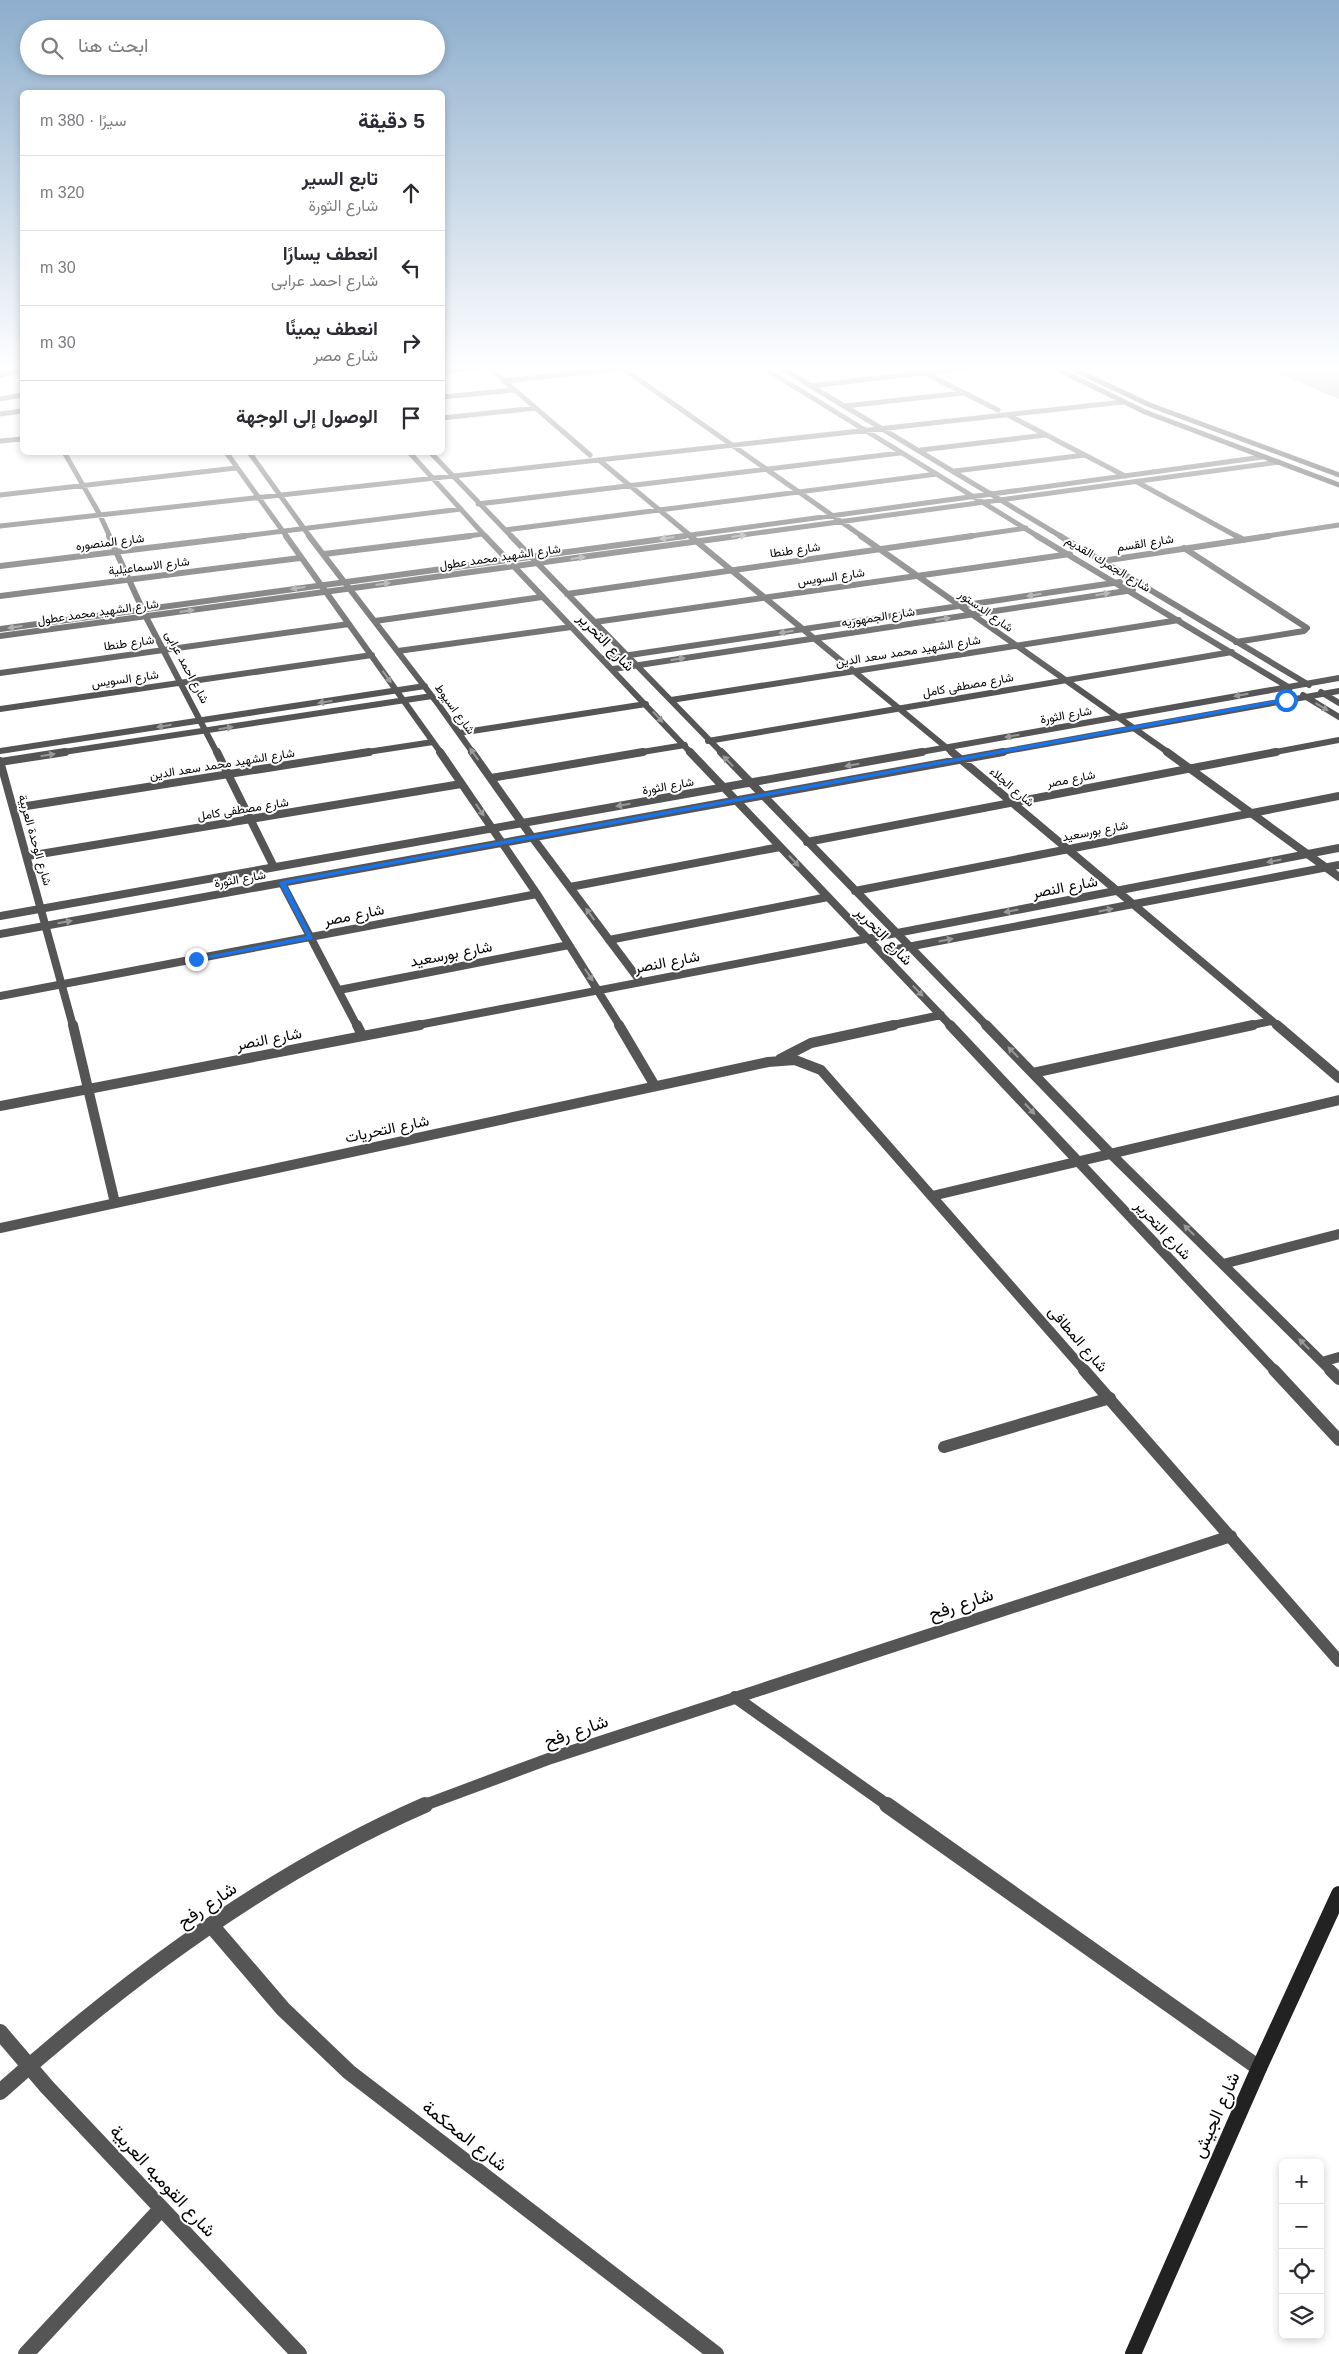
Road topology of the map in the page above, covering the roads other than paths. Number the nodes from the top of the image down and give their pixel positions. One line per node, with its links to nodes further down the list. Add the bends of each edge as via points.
1 (75, 475): 19 (street, شارع احمد عرابى)
2 (177, 475): 19 (street)
3 (241, 475): 24 (street)
4 (264, 475): 21 (street, شارع اسيوط)
5 (431, 475): 21 (street); 30 (street, شارع التحرير)
6 (451, 475): 29 (street, شارع التحرير)
7 (616, 475): 20 (street, شارع الجلاء)
8 (718, 475): 20 (street)
9 (773, 475): 22 (street, شارع الدستور)
10 (930, 475): 22 (street)
11 (938, 475): 26 (street, شارع الجمرك القديم)
12 (961, 475): 23 (street, شارع الجمرك القديم)
13 (1133, 475): 16 (street, شارع الشهيد محمد عطول)
14 (1188, 475): 17 (street, شارع الشهيد محمد عطول)
15 (1313, 475): 18 (main road)
16 (1125, 476): 23 (street, شارع الشهيد محمد عطول)
17 (1137, 482): 27 (street, شارع الشهيد محمد عطول); 44 (street)
18 (1339, 485)
19 (81, 486): 25 (street); 32 (street, شارع احمد عرابى)
20 (629, 486): 29 (street); 31 (street, شارع الجلاء)
21 (276, 492): 24 (street); 38 (street, شارع اسيوط)
22 (798, 492): 31 (street); 33 (street, شارع الدستور)
23 (992, 494): 26 (street, شارع الشهيد محمد عطول); 27 (street, شارع الجمرك القديم)
24 (255, 495): 32 (street); 41 (street)
25 (0, 496)
26 (974, 496): 28 (street, شارع الجمرك القديم); 33 (street, شارع الشهيد محمد عطول)
27 (1002, 500): 28 (street, شارع الشهيد محمد عطول); 54 (street, شارع الجمرك القديم)
28 (984, 503): 35 (street, شارع الشهيد محمد عطول); 39 (street, شارع الجمرك القديم)
29 (478, 504): 40 (street, شارع التحرير)
30 (461, 509): 38 (street, شارع المنصوره); 42 (street, شارع التحرير)
31 (659, 510): 40 (street); 43 (street, شارع الجلاء)
32 (98, 512): 34 (street); 37 (street); 48 (street, شارع احمد عرابى)
33 (831, 516): 35 (street, شارع الدستور); 43 (street, شارع الشهيد محمد عطول)
34 (0, 520)
35 (840, 522): 45 (street, شارع الشهيد محمد عطول, one-way to 35); 47 (street, شارع الدستور)
36 (1339, 525): 44 (street, شارع القسم)
37 (0, 526)
38 (304, 528): 41 (street, شارع المنصوره); 49 (street, شارع اسيوط)
39 (1026, 528): 47 (street, شارع طنطا); 50 (street, شارع الجمرك القديم)
40 (505, 530): 51 (street, شارع التحرير)
41 (282, 531): 48 (street, شارع المنصوره); 52 (street)
42 (483, 534): 49 (street); 53 (street, شارع التحرير)
43 (689, 535): 45 (street, شارع الجلاء); 51 (street, شارع الشهيد محمد عطول, one-way to 51)
44 (1244, 540): 46 (street, شارع القسم)
45 (697, 542): 55 (street, شارع الشهيد محمد عطول, one-way to 45); 58 (street, شارع الجلاء)
46 (1184, 548): 54 (street, شارع القسم); 86 (street, via 1307,628)
47 (879, 549): 58 (street, شارع طنطا); 59 (street, شارع الدستور)
48 (116, 552): 56 (street, شارع المنصوره); 60 (street, شارع احمد عرابى)
49 (324, 554): 62 (street, شارع اسيوط)
50 (1070, 554): 59 (street, شارع السويس); 63 (street, شارع الجمرك القديم)
51 (530, 556): 53 (street, شارع الشهيد محمد عطول); 55 (street, شارع التحرير)
52 (300, 558): 60 (street, شارع الاسماعيلية); 64 (street)
53 (506, 560): 57 (street, شارع التحرير); 62 (street, شارع الشهيد محمد عطول)
54 (1102, 561): 61 (street, شارع الجمرك القديم)
55 (537, 563): 57 (street, شارع الشهيد محمد عطول); 69 (street, شارع التحرير)
56 (0, 566)
57 (513, 567): 66 (street, شارع الشهيد محمد عطول, one-way to 57); 71 (street, شارع التحرير)
58 (733, 570): 69 (street, شارع طنطا); 72 (street, شارع الجلاء)
59 (917, 576): 72 (street, شارع السويس); 73 (street, شارع الدستور)
60 (129, 579): 70 (street, شارع الاسماعيلية); 74 (street, شارع احمد عرابى)
61 (1134, 580): 63 (street, شارع الجمهوريه); 65 (street, شارع الجمرك القديم)
62 (345, 582): 64 (street, شارع الشهيد محمد عطول); 66 (street, شارع اسيوط)
63 (1118, 582): 67 (street, شارع الجمرك القديم); 73 (street, شارع الجمهوريه, one-way to 73)
64 (321, 585): 68 (street); 74 (street, شارع الشهيد محمد عطول, one-way to 74)
65 (1147, 588): 67 (street, شارع الجمهوريه); 86 (street, شارع الجمرك القديم)
66 (351, 589): 68 (street, شارع الشهيد محمد عطول); 78 (street, شارع اسيوط)
67 (1131, 590): 75 (street, شارع الجمهوريه, one-way to 67); 77 (street, شارع الجمرك القديم)
68 (326, 592): 76 (street, شارع الشهيد محمد عطول, one-way to 68); 80 (street)
69 (567, 594): 79 (street, شارع التحرير)
70 (0, 596)
71 (542, 597): 78 (street); 81 (street, شارع التحرير)
72 (768, 598): 79 (street, شارع السويس); 83 (street, شارع الجلاء)
73 (960, 606): 75 (street, شارع الدستور); 83 (street, شارع الجمهوريه)
74 (143, 609): 76 (street, شارع احمد عرابى); 82 (street, شارع الشهيد محمد عطول, one-way to 82)
75 (972, 614): 85 (street, شارع الجمهوريه, one-way to 75); 87 (street, شارع الدستور)
76 (146, 616): 84 (street, شارع الشهيد محمد عطول); 88 (street, شارع احمد عرابى)
77 (1179, 620): 87 (street, شارع الشهيد محمد سعد الدين); 90 (street, شارع الجمرك القديم)
78 (375, 621): 89 (street, شارع اسيوط)
79 (595, 622): 92 (street, شارع التحرير)
80 (349, 624): 88 (street, شارع طنطا); 91 (street)
81 (572, 627): 89 (street); 93 (street, شارع التحرير)
82 (0, 629)
83 (806, 629): 85 (street, شارع الجلاء); 92 (street, شارع الجمهوريه, one-way to 92)
84 (0, 636)
85 (816, 638): 94 (street, شارع الجمهوريه, one-way to 85); 96 (street, شارع الجلاء)
86 (1236, 642): 101 (street, شارع الجمرك القديم)
87 (1016, 646): 96 (street, شارع الشهيد محمد سعد الدين); 99 (street, شارع الدستور)
88 (163, 650): 97 (street, شارع طنطا); 100 (street, شارع احمد عرابى)
89 (398, 651): 102 (street, شارع اسيوط)
90 (1232, 652): 99 (street, شارع مصطفى كامل); 103 (street, شارع الجمرك القديم)
91 (372, 655): 100 (street, شارع السويس); 104 (street, one-way to 104)
92 (628, 656): 93 (street, شارع الجمهوريه); 94 (street, شارع التحرير)
93 (603, 660): 95 (street, شارع التحرير)
94 (637, 666): 95 (street, شارع الجمهوريه); 110 (street, شارع التحرير)
95 (613, 669): 112 (street, شارع التحرير)
96 (856, 671): 110 (street, شارع الشهيد محمد سعد الدين); 113 (street, شارع الجلاء)
97 (0, 673)
98 (1339, 678): 101 (street, شارع الثورة)
99 (1066, 680): 113 (street, شارع مصطفى كامل); 115 (street, شارع الدستور)
100 (181, 682): 114 (street, شارع السويس); 117 (street, شارع احمد عرابى)
101 (1307, 684): 103 (street, شارع الثورة); 106 (street, شارع الجمرك القديم)
102 (425, 686): 104 (street); 107 (street, شارع اسيوط)
103 (1289, 687): 108 (street, شارع الجمرك القديم); 115 (street, شارع الثورة, one-way to 115)
104 (398, 691): 109 (street); 117 (street, one-way to 117)
105 (1339, 691): 106 (street, شارع الثورة)
106 (1324, 694): 108 (street, شارع الثورة); 111 (street, شارع الجمرك القديم)
107 (432, 696): 109 (street); 120 (street, شارع اسيوط)
108 (1305, 697): 116 (street, شارع الجمرك القديم, one-way to 116); 118 (street, شارع الثورة)
109 (405, 700): 119 (street, one-way to 109); 123 (street)
110 (671, 700): 122 (street, شارع التحرير)
111 (1339, 703)
112 (646, 704): 120 (street); 124 (street, شارع التحرير, one-way to 124)
113 (899, 708): 122 (street, شارع مصطفى كامل); 125 (street, شارع الجلاء)
114 (0, 709)
115 (1118, 717): 118 (street, شارع الدستور); 125 (street, شارع الثورة, one-way to 125)
116 (1339, 717)
117 (201, 720): 119 (street, شارع احمد عرابى); 126 (street, one-way to 126)
118 (1133, 727): 127 (street, شارع الثورة); 129 (street, شارع الدستور)
119 (206, 731): 128 (street, one-way to 119); 130 (street, شارع احمد عرابى)
120 (459, 733): 131 (street, شارع اسيوط, one-way to 120)
121 (1339, 740): 129 (street, شارع مصر)
122 (708, 741): 132 (street, شارع التحرير, one-way to 122)
123 (433, 742): 130 (street, شارع الشهيد محمد سعد الدين); 133 (street)
124 (685, 745): 131 (street); 134 (street, شارع التحرير)
125 (947, 748): 127 (street, شارع الجلاء); 132 (street, شارع الثورة, one-way to 132)
126 (0, 751)
127 (959, 758): 135 (street, شارع الثورة); 138 (street, شارع الجلاء)
128 (0, 762): 139 (street, شارع الوحدة العربية)
129 (1191, 768): 138 (street, شارع مصر); 140 (street, شارع الدستور)
130 (228, 774): 139 (street, شارع الشهيد محمد سعد الدين); 141 (street, شارع احمد عرابى)
131 (490, 778): 142 (street, شارع اسيوط)
132 (749, 783): 134 (street, شارع الثورة); 135 (street, شارع التحرير)
133 (461, 784): 141 (street, شارع مصطفى كامل); 143 (street, one-way to 143)
134 (724, 788): 137 (street, شارع التحرير); 142 (street, شارع الثورة, one-way to 142)
135 (761, 795): 137 (street, شارع الثورة); 146 (street, شارع التحرير)
136 (1339, 796): 140 (street, شارع بورسعيد)
137 (735, 800): 144 (street, شارع الثورة); 147 (street, شارع التحرير)
138 (1013, 803): 146 (street, شارع مصر); 149 (street, شارع الجلاء)
139 (14, 808): 151 (street, شارع الوحدة العربية)
140 (1251, 813): 149 (street, شارع بورسعيد); 150 (street, شارع الدستور)
141 (250, 819): 151 (street, شارع مصطفى كامل); 153 (street, شارع احمد عرابى)
142 (523, 823): 143 (street, شارع الثورة); 144 (street, شارع اسيوط)
143 (492, 828): 145 (street); 153 (street, شارع الثورة)
144 (532, 836): 145 (street, شارع الثورة); 157 (street, شارع اسيوط)
145 (501, 842): 156 (street, شارع الثورة); 160 (street)
146 (807, 842): 158 (street, شارع التحرير)
147 (780, 847): 157 (street); 161 (street, شارع التحرير, one-way to 161)
148 (1339, 848): 150 (street, شارع النصر)
149 (1068, 849): 158 (street, شارع بورسعيد); 159 (street, شارع الجلاء)
150 (1308, 854): 154 (street, شارع الدستور); 159 (street, شارع النصر, one-way to 159)
151 (28, 856): 163 (street, شارع الوحدة العربية)
152 (1339, 865): 154 (street, شارع النصر)
153 (274, 867): 163 (street, شارع الثورة)
154 (1326, 868): 155 (street, شارع الدستور); 162 (street, شارع النصر)
155 (1339, 877)
156 (282, 883): 165 (street, شارع الثورة, one-way to 156); 168 (street)
157 (570, 888): 170 (street, شارع اسيوط, one-way to 157)
158 (855, 890): 166 (street, شارع التحرير)
159 (1119, 891): 162 (street, شارع الجلاء); 166 (street, شارع النصر, one-way to 166)
160 (537, 894): 168 (street, شارع مصر); 171 (street)
161 (828, 898): 169 (street, شارع التحرير); 170 (street)
162 (1135, 904): 172 (street, شارع النصر, one-way to 162); 180 (street, شارع الجلاء)
163 (43, 908): 164 (street, شارع الثورة); 165 (street, شارع الوحدة العربية)
164 (0, 916)
165 (48, 926): 167 (street, شارع الثورة); 175 (street, شارع الوحدة العربية)
166 (896, 932): 169 (street, شارع النصر); 172 (street, شارع التحرير)
167 (0, 934)
168 (311, 937): 175 (street, شارع مصر); 176 (street)
169 (867, 938): 173 (street, شارع التحرير); 174 (street, شارع النصر)
170 (609, 940): 174 (street, شارع اسيوط)
171 (569, 945): 176 (street, شارع بورسعيد); 177 (street, one-way to 177)
172 (910, 947): 173 (street, شارع النصر); 183 (street, شارع التحرير, one-way to 172)
173 (881, 952): 179 (street, شارع التحرير, one-way to 179)
174 (640, 982): 177 (street, شارع النصر)
175 (61, 984): 178 (street, شارع مصر); 186 (street, شارع الوحدة العربية)
176 (338, 990): 181 (street)
177 (599, 990): 181 (street, شارع النصر); 185 (street)
178 (0, 996)
179 (942, 1015): 182 (street, via 811,1043); 190 (street, شارع التحرير, one-way to 190)
180 (1272, 1021): 183 (street); 184 (street, شارع الجلاء)
181 (362, 1035): 186 (street, شارع النصر)
182 (780, 1060): 185 (street, شارع التحريات); 191 (street, شارع المطافى, via 803,1062 821,1070)
183 (1033, 1073): 189 (street, شارع التحرير)
184 (1339, 1078)
185 (654, 1086): 192 (street, شارع التحريات)
186 (90, 1087): 188 (street, شارع النصر); 192 (street, شارع الوحدة العربية)
187 (1339, 1100): 189 (street)
188 (0, 1106)
189 (1111, 1154): 190 (street); 195 (street, شارع التحرير, one-way to 189)
190 (1080, 1161): 191 (street); 200 (street, شارع التحرير)
191 (932, 1196): 199 (street, شارع المطافى)
192 (115, 1203): 193 (street, شارع التحريات)
193 (0, 1228)
194 (1339, 1234): 195 (street)
195 (1223, 1264): 197 (street, شارع التحرير, one-way to 195)
196 (1339, 1357): 197 (street)
197 (1322, 1362): 198 (street, شارع التحرير)
198 (1339, 1379)
199 (1110, 1398): 201 (street); 202 (street, شارع المطافى)
200 (1339, 1440)
201 (944, 1447)
202 (1231, 1536): 203 (street, شارع المطافى); 204 (street, شارع رفح)
203 (1339, 1661)
204 (735, 1697): 206 (street, شارع رفح, via 471,1786 415,1809 298,1869); 209 (street)
205 (1339, 1894): 209 (main road, شارع الجيش)
206 (211, 1925): 208 (street, شارع رفح); 214 (street, شارع المحكمة, via 244,1968 349,2072)
207 (0, 2032): 208 (street, شارع القوميه العربية)
208 (29, 2066): 210 (street, شارع رفح); 211 (street, شارع القوميه العربية)
209 (1259, 2068): 215 (main road, شارع الجيش)
210 (0, 2092)
211 (161, 2209): 212 (street); 213 (street, شارع القوميه العربية)
212 (26, 2354)
213 (299, 2354)
214 (716, 2354)
215 (1133, 2354)

